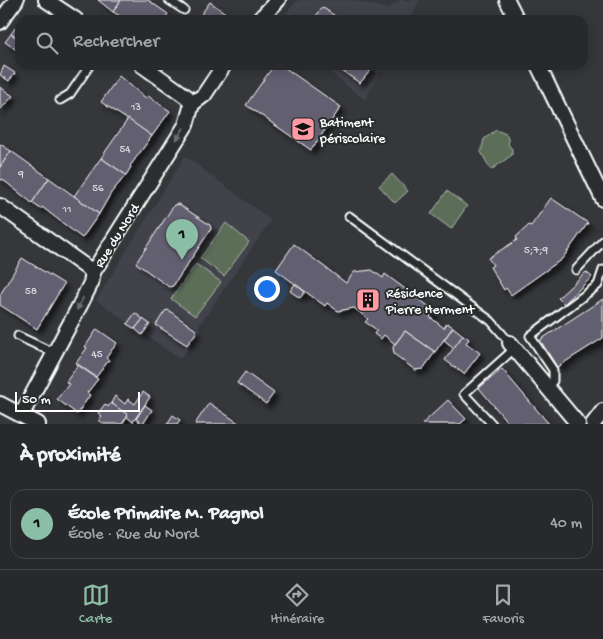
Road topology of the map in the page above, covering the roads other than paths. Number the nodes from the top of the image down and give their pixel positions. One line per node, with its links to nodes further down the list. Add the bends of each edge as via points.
1 (16, 0): 10 (street)
2 (46, 0): 7 (street)
3 (169, 0): 6 (lane)
4 (278, 0): 8 (street)
5 (507, 0): 9 (street)
6 (184, 10)
7 (68, 15)
8 (264, 15)
9 (514, 15)
10 (0, 22)
11 (87, 70): 15 (lane, via 70,94)
12 (149, 70): 16 (street)
13 (221, 70): 16 (street, Rue du Nord, via 204,95)
14 (540, 70): 17 (street)
15 (60, 100)
16 (192, 104): 23 (street, Rue du Nord, one-way to 23, via 186,125)
17 (603, 199)
18 (0, 206): 23 (street)
19 (349, 216): 25 (lane, via 491,321)
20 (603, 241): 21 (lane)
21 (576, 270)
22 (603, 270): 27 (lane, via 598,285 530,336 553,370 553,381)
23 (93, 272): 26 (street, Rue du Nord, one-way to 26, via 91,283)
24 (18, 336): 26 (lane)
25 (512, 346): 27 (street); 32 (lane, via 464,394)
26 (54, 353): 30 (street, Rue du Nord)
27 (546, 386): 33 (street)
28 (0, 404): 30 (street)
29 (603, 411): 34 (street)
30 (22, 414): 31 (street)
31 (38, 424)
32 (492, 424)
33 (578, 424)
34 (592, 424)

